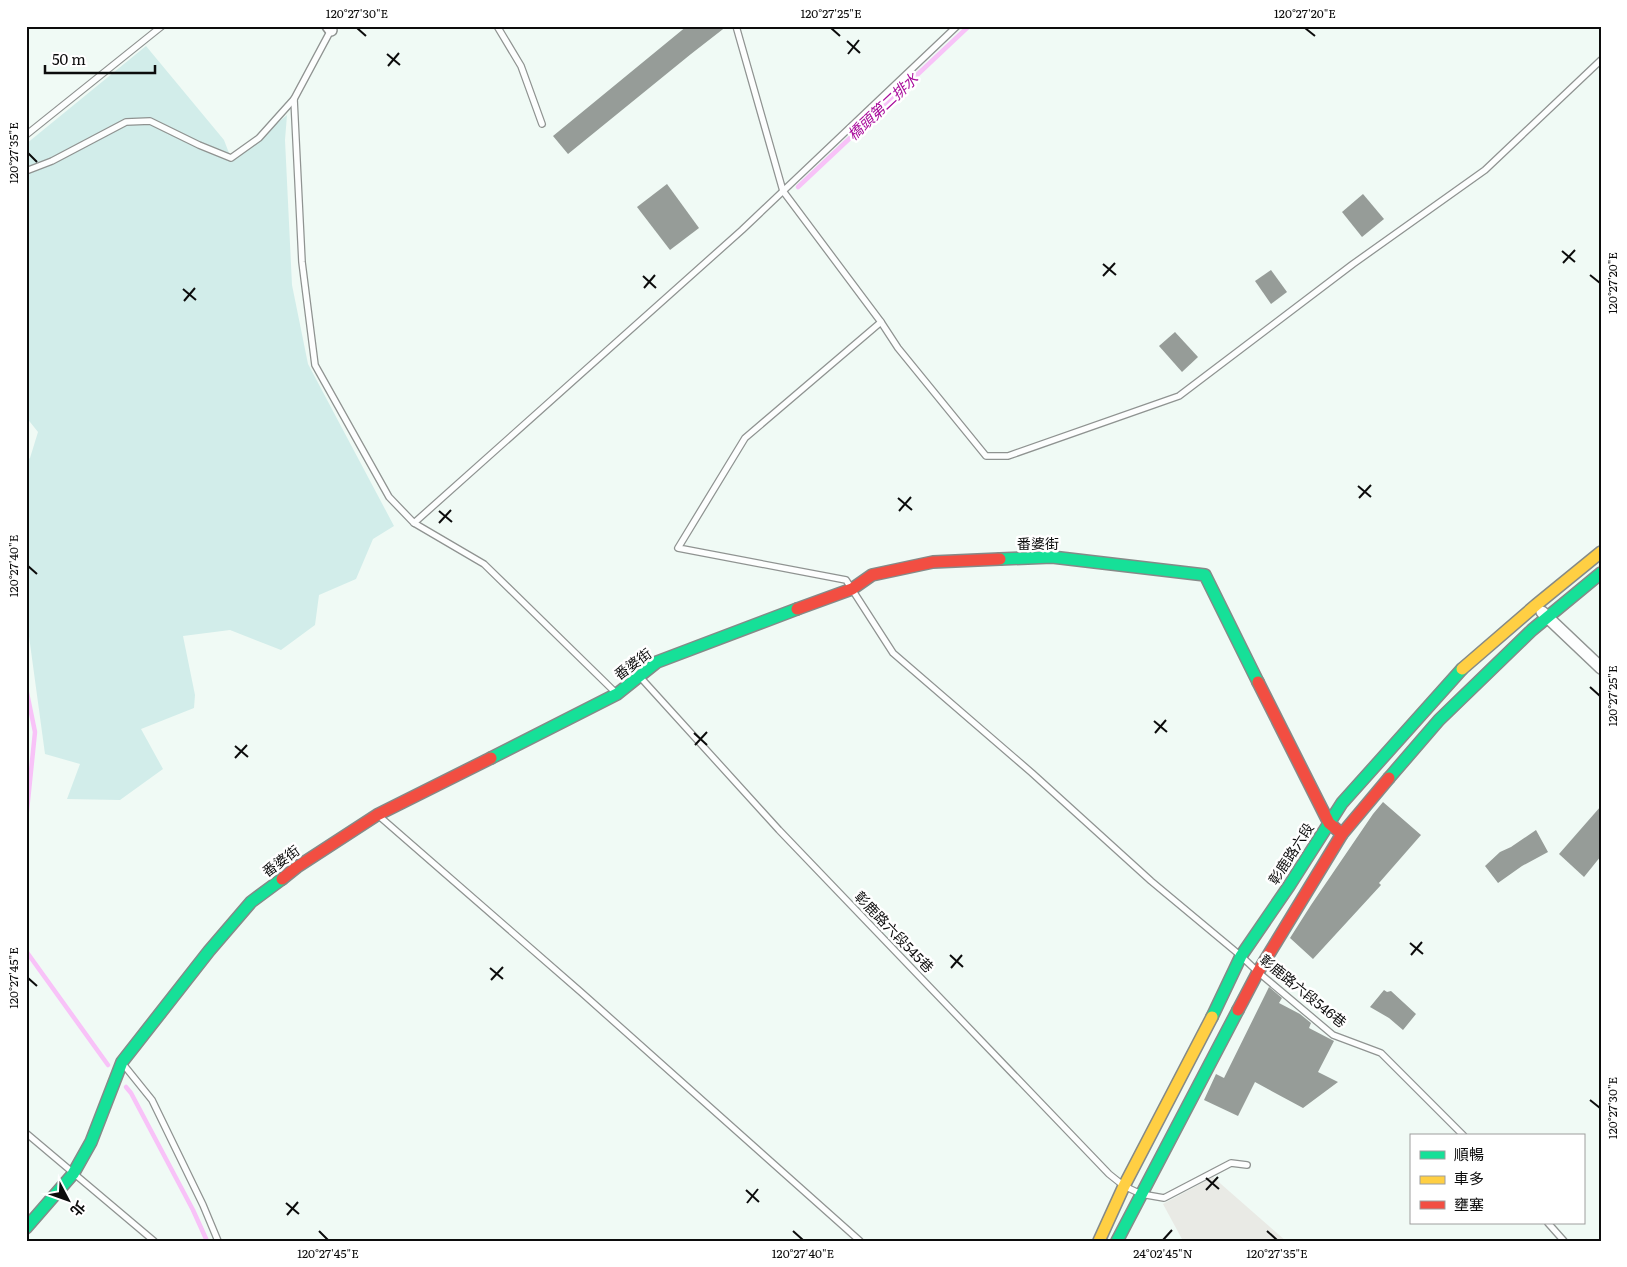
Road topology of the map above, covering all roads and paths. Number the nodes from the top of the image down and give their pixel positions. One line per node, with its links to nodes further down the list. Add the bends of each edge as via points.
1 (162, 26): 9 (lane)
2 (497, 26): 8 (lane, via 521,66)
3 (736, 26): 11 (lane)
4 (958, 26): 11 (lane)
5 (330, 27): 7 (lane)
6 (1601, 60): 12 (lane, via 1484,170 1178,396 1008,456 986,456 898,348)
7 (294, 99): 10 (lane, via 259,138 231,158 150,121 126,122); 13 (lane, via 302,262 315,364 389,497)
8 (542, 124)
9 (26, 135)
10 (26, 171)
11 (784, 191): 12 (lane); 13 (lane)
12 (881, 322): 16 (lane, via 745,438 678,548 846,580)
13 (414, 523): 21 (lane, via 484,564)
14 (1601, 552): 17 (street, 彰鹿路六段)
15 (1601, 573): 18 (street)
16 (852, 589): 20 (street, 番婆街, via 657,662); 23 (street, 番婆街, via 872,576 933,562 1052,557 1205,575); 25 (lane, 彰鹿路六段546巷, via 893,653 1151,881)
17 (1536, 605): 18 (street); 23 (street, 彰鹿路六段, via 1456,675 1342,803)
18 (1548, 618): 19 (street); 24 (street, via 1438,720)
19 (1601, 668)
20 (640, 676): 21 (street, 番婆街); 32 (lane, 彰鹿路六段545巷, via 779,830)
21 (617, 694): 22 (street, 番婆街)
22 (377, 815): 27 (street, 番婆街, via 250,902); 38 (lane)
23 (1329, 823): 24 (street, 番婆街); 25 (street, 彰鹿路六段)
24 (1342, 834): 26 (street)
25 (1241, 956): 26 (lane, 彰鹿路六段546巷); 32 (street, 彰鹿路六段, via 1201,1041)
26 (1258, 972): 29 (lane, 彰鹿路六段546巷, via 1333,1035 1381,1053); 33 (street)
27 (122, 1062): 31 (street, 番婆街, via 91,1142); 37 (lane, via 152,1100)
28 (26, 1133): 31 (lane)
29 (1462, 1134)
30 (1247, 1165): 33 (lane, 彰鹿路六段545巷, via 1231,1163 1164,1198)
31 (73, 1174): 35 (street, 番婆街); 36 (lane)
32 (1124, 1186): 33 (lane, 彰鹿路六段545巷); 39 (street, 彰鹿路六段)
33 (1141, 1194): 40 (street)
34 (1549, 1224): 41 (lane)
35 (26, 1228)
36 (154, 1241)
37 (218, 1241)
38 (860, 1241)
39 (1099, 1241)
40 (1117, 1241)
41 (1564, 1241)

